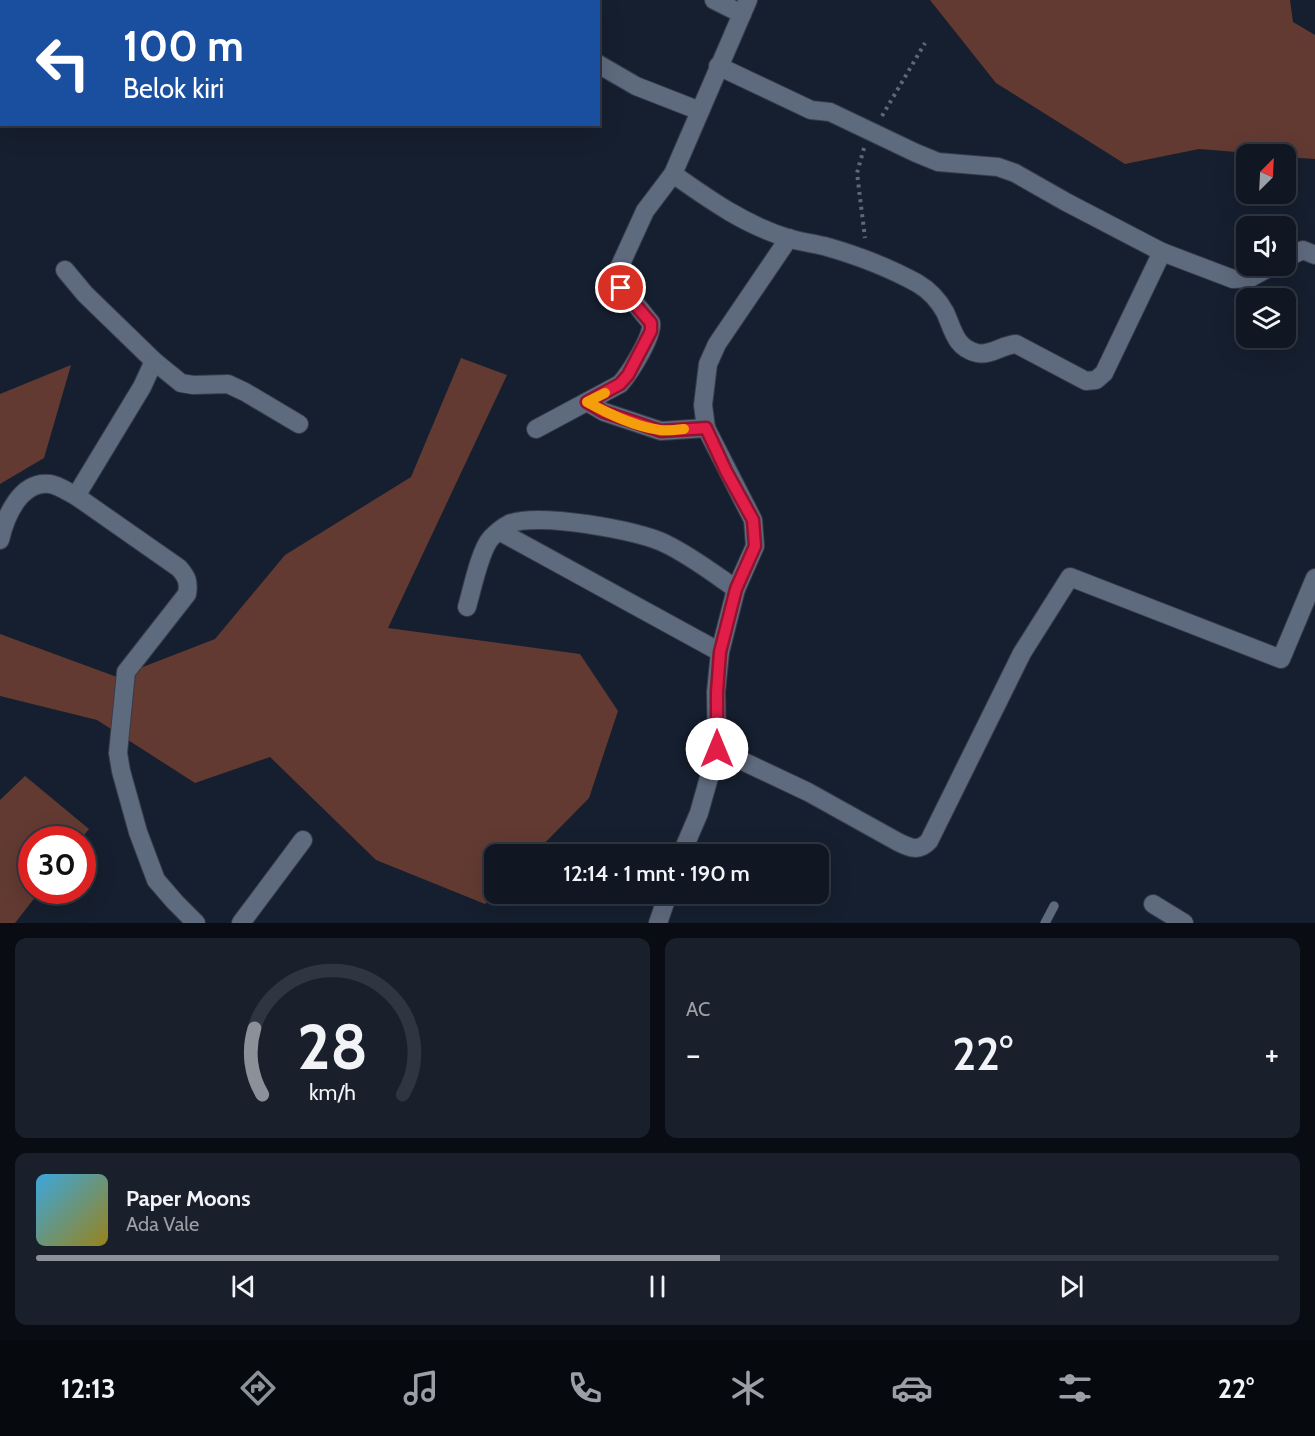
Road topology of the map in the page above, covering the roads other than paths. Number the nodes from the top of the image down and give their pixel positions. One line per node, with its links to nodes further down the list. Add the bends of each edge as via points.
1 (714, 0): 2 (street)
2 (745, 7): 4 (street)
3 (600, 65): 5 (street, via 636,86)
4 (718, 66): 5 (street); 8 (street, via 810,110 830,112 938,162 1015,173)
5 (700, 111): 6 (street)
6 (673, 174): 7 (street, via 721,207); 14 (street, via 645,210 619,268 618,281 651,323 651,331 620,384)
7 (789, 238): 8 (street, via 867,260 918,284 938,302 955,339 964,348 987,354 1016,344 1086,381 1096,380 1104,373); 16 (street, via 708,364 703,405)
8 (1162, 252): 12 (street, via 1233,279)
9 (1296, 253): 10 (street, via 1303,250)
10 (1315, 255)
11 (65, 270): 13 (street)
12 (1254, 276)
13 (154, 361): 15 (street, via 181,383 228,384); 18 (street)
14 (587, 402): 16 (street, via 604,412 661,431); 17 (street)
15 (299, 424)
16 (706, 428): 22 (street, via 753,520 755,546)
17 (536, 429)
18 (76, 496): 20 (street, via 53,485 30,488 9,513); 31 (street, via 186,576 187,594 126,672 117,753 138,832 156,880)
19 (499, 531): 22 (street, via 527,520 595,524 640,534 665,543); 23 (street, via 486,547); 24 (street)
20 (0, 540)
21 (1315, 578): 25 (street, via 1281,658 1070,577 1022,653 929,841 917,849)
22 (736, 589): 24 (street)
23 (467, 607)
24 (720, 652): 25 (street)
25 (717, 749): 27 (street)
26 (303, 840): 32 (street)
27 (686, 844)
28 (665, 904): 33 (street)
29 (1153, 904): 35 (street)
30 (1054, 906): 34 (lane)
31 (196, 923)
32 (241, 923)
33 (658, 923)
34 (1045, 923)
35 (1184, 923)

